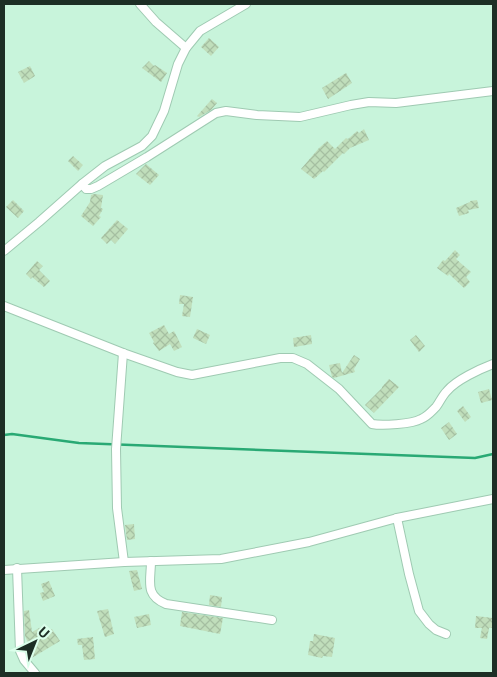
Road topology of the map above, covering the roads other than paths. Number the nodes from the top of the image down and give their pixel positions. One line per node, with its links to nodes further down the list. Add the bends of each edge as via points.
1 (140, 4): 3 (street)
2 (246, 4): 3 (street, via 200,31)
3 (186, 48): 5 (street, via 152,136 142,146)
4 (493, 91): 5 (street, via 396,103 369,102 300,117 216,113 98,186 86,189)
5 (82, 184): 6 (street)
6 (4, 250)
7 (4, 306): 8 (street)
8 (123, 353): 9 (street, via 192,375 293,358 307,364 339,389 372,424 378,425 424,418 452,385); 13 (street, via 116,459 117,508)
9 (493, 364)
10 (493, 499): 11 (street)
11 (397, 518): 12 (street, via 309,542 222,559); 17 (street, via 419,611 436,630)
12 (151, 561): 13 (street); 16 (street, via 150,590 166,604)
13 (124, 562): 14 (street)
14 (17, 568): 15 (street); 18 (street, via 20,651)
15 (4, 570)
16 (272, 620)
17 (446, 634)
18 (35, 673)

